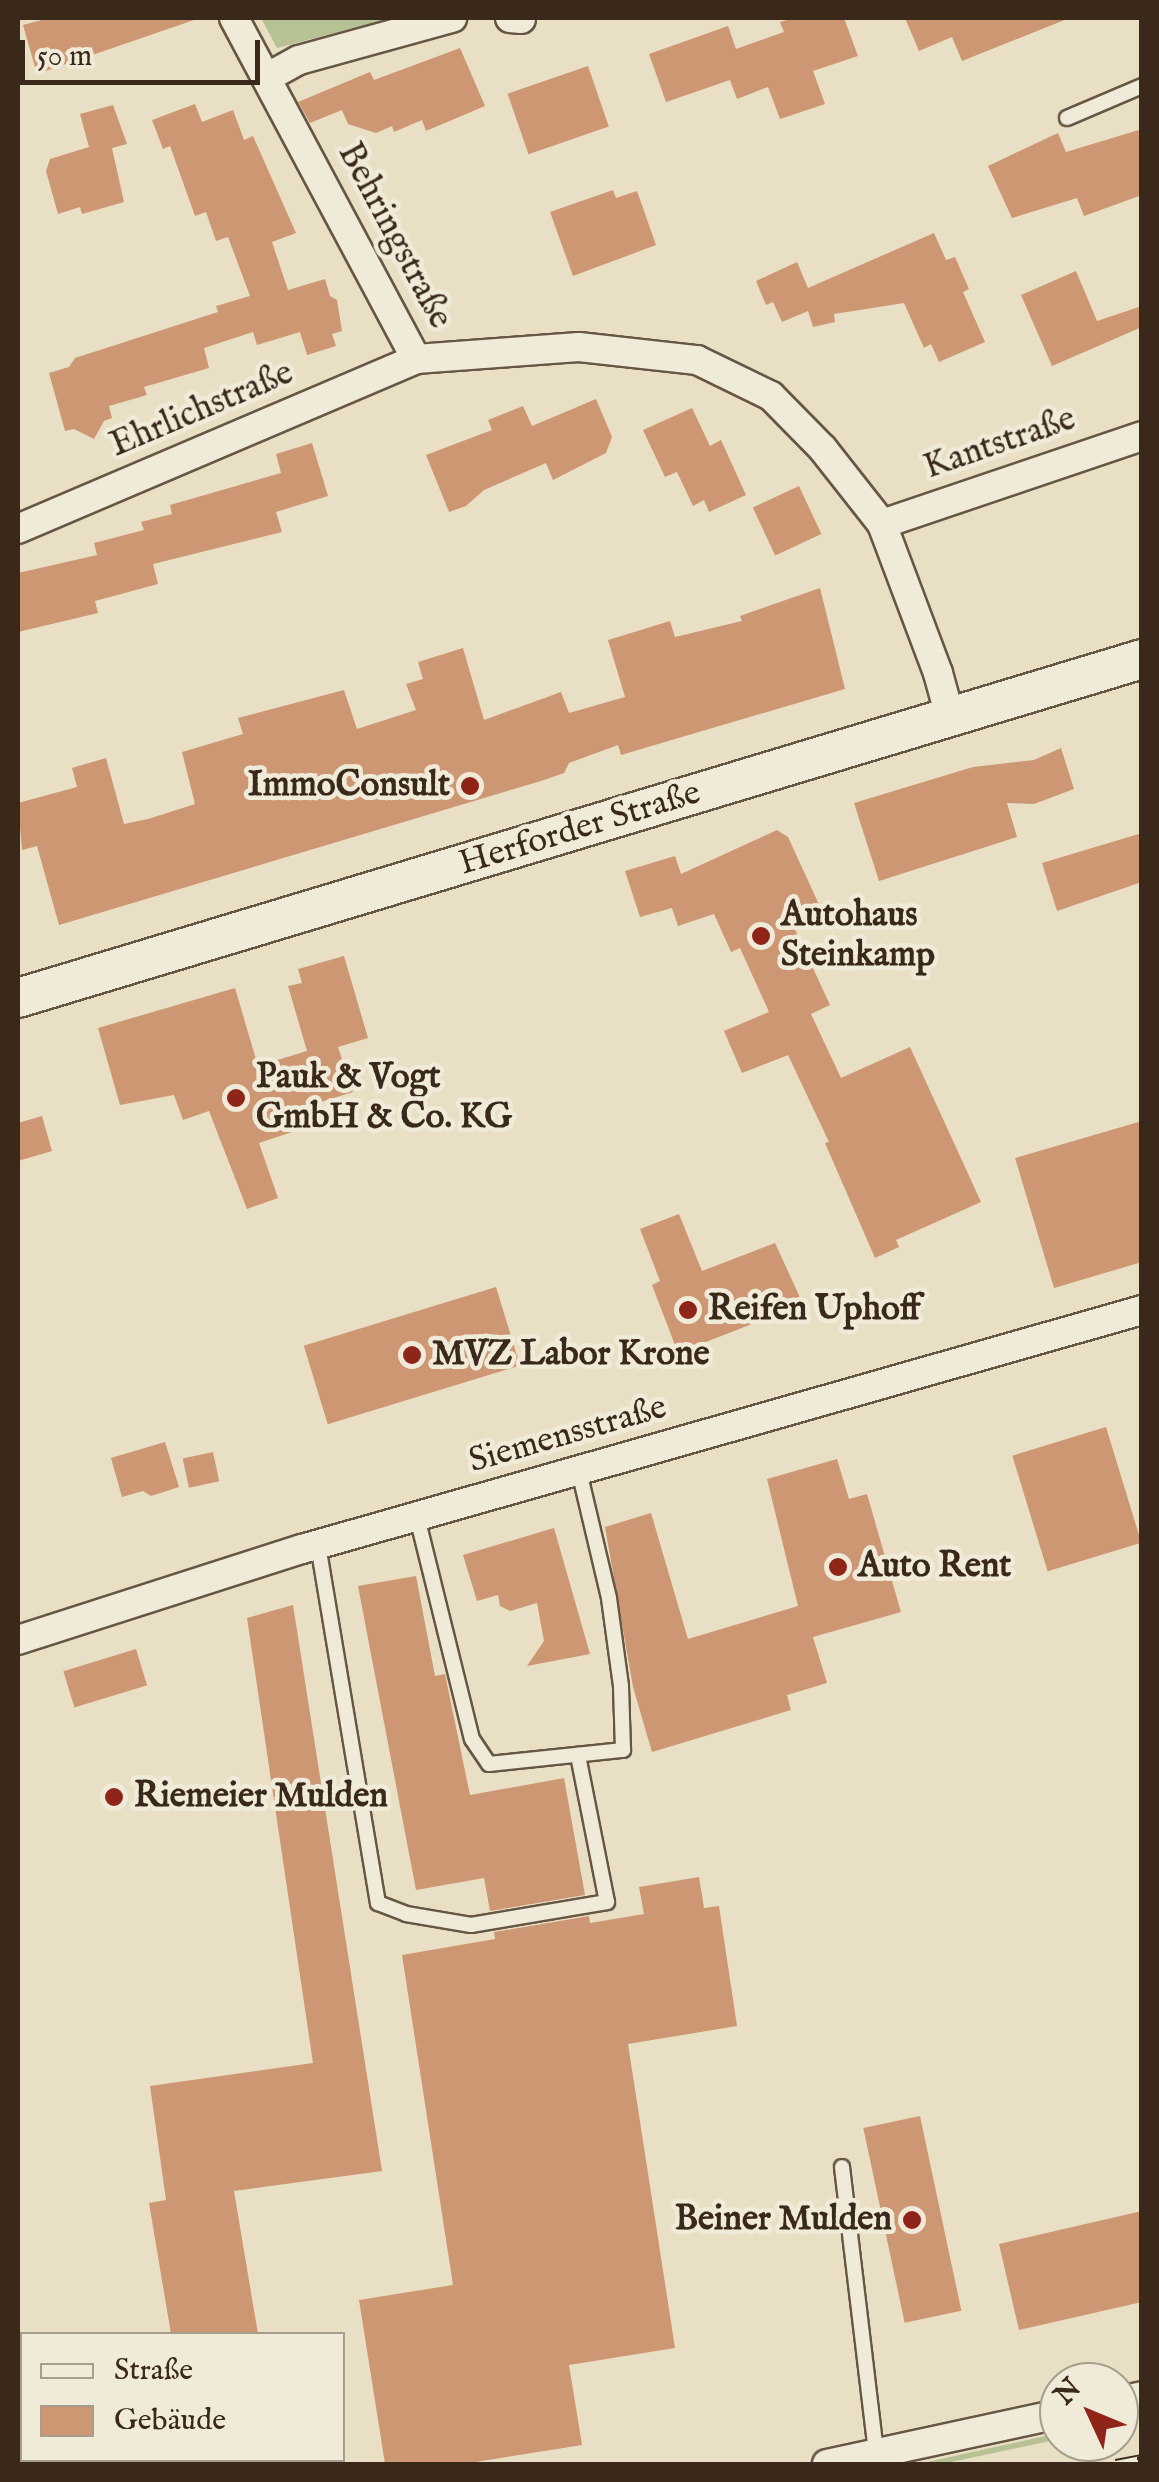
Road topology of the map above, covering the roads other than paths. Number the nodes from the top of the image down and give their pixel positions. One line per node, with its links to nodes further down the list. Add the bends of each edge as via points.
1 (234, 18): 3 (street, Behringstraße)
2 (452, 18): 3 (street, via 299,60)
3 (268, 77): 6 (street, Behringstraße)
4 (1142, 86): 5 (lane)
5 (1067, 118)
6 (416, 359): 8 (street, Behringstraße, via 579,347 697,360 772,396); 9 (street, Ehrlichstraße)
7 (1142, 436): 8 (street, Kantstraße)
8 (882, 524): 11 (street, Behringstraße)
9 (18, 529)
10 (1142, 659): 11 (main road, Herforder Straße)
11 (950, 717): 12 (main road, Herforder Straße)
12 (18, 998)
13 (1142, 1310): 14 (street, Siemensstraße)
14 (580, 1471): 15 (street, Siemensstraße); 18 (lane, via 609,1598 623,1750)
15 (416, 1517): 16 (street, Siemensstraße); 18 (lane, via 472,1738 489,1764)
16 (318, 1544): 17 (street, Siemensstraße); 18 (lane, via 378,1903 471,1925 607,1902)
17 (18, 1640)
18 (578, 1755)
19 (842, 2166): 21 (lane)
20 (1039, 2418): 21 (street)
21 (876, 2454): 22 (street)
22 (827, 2464)

